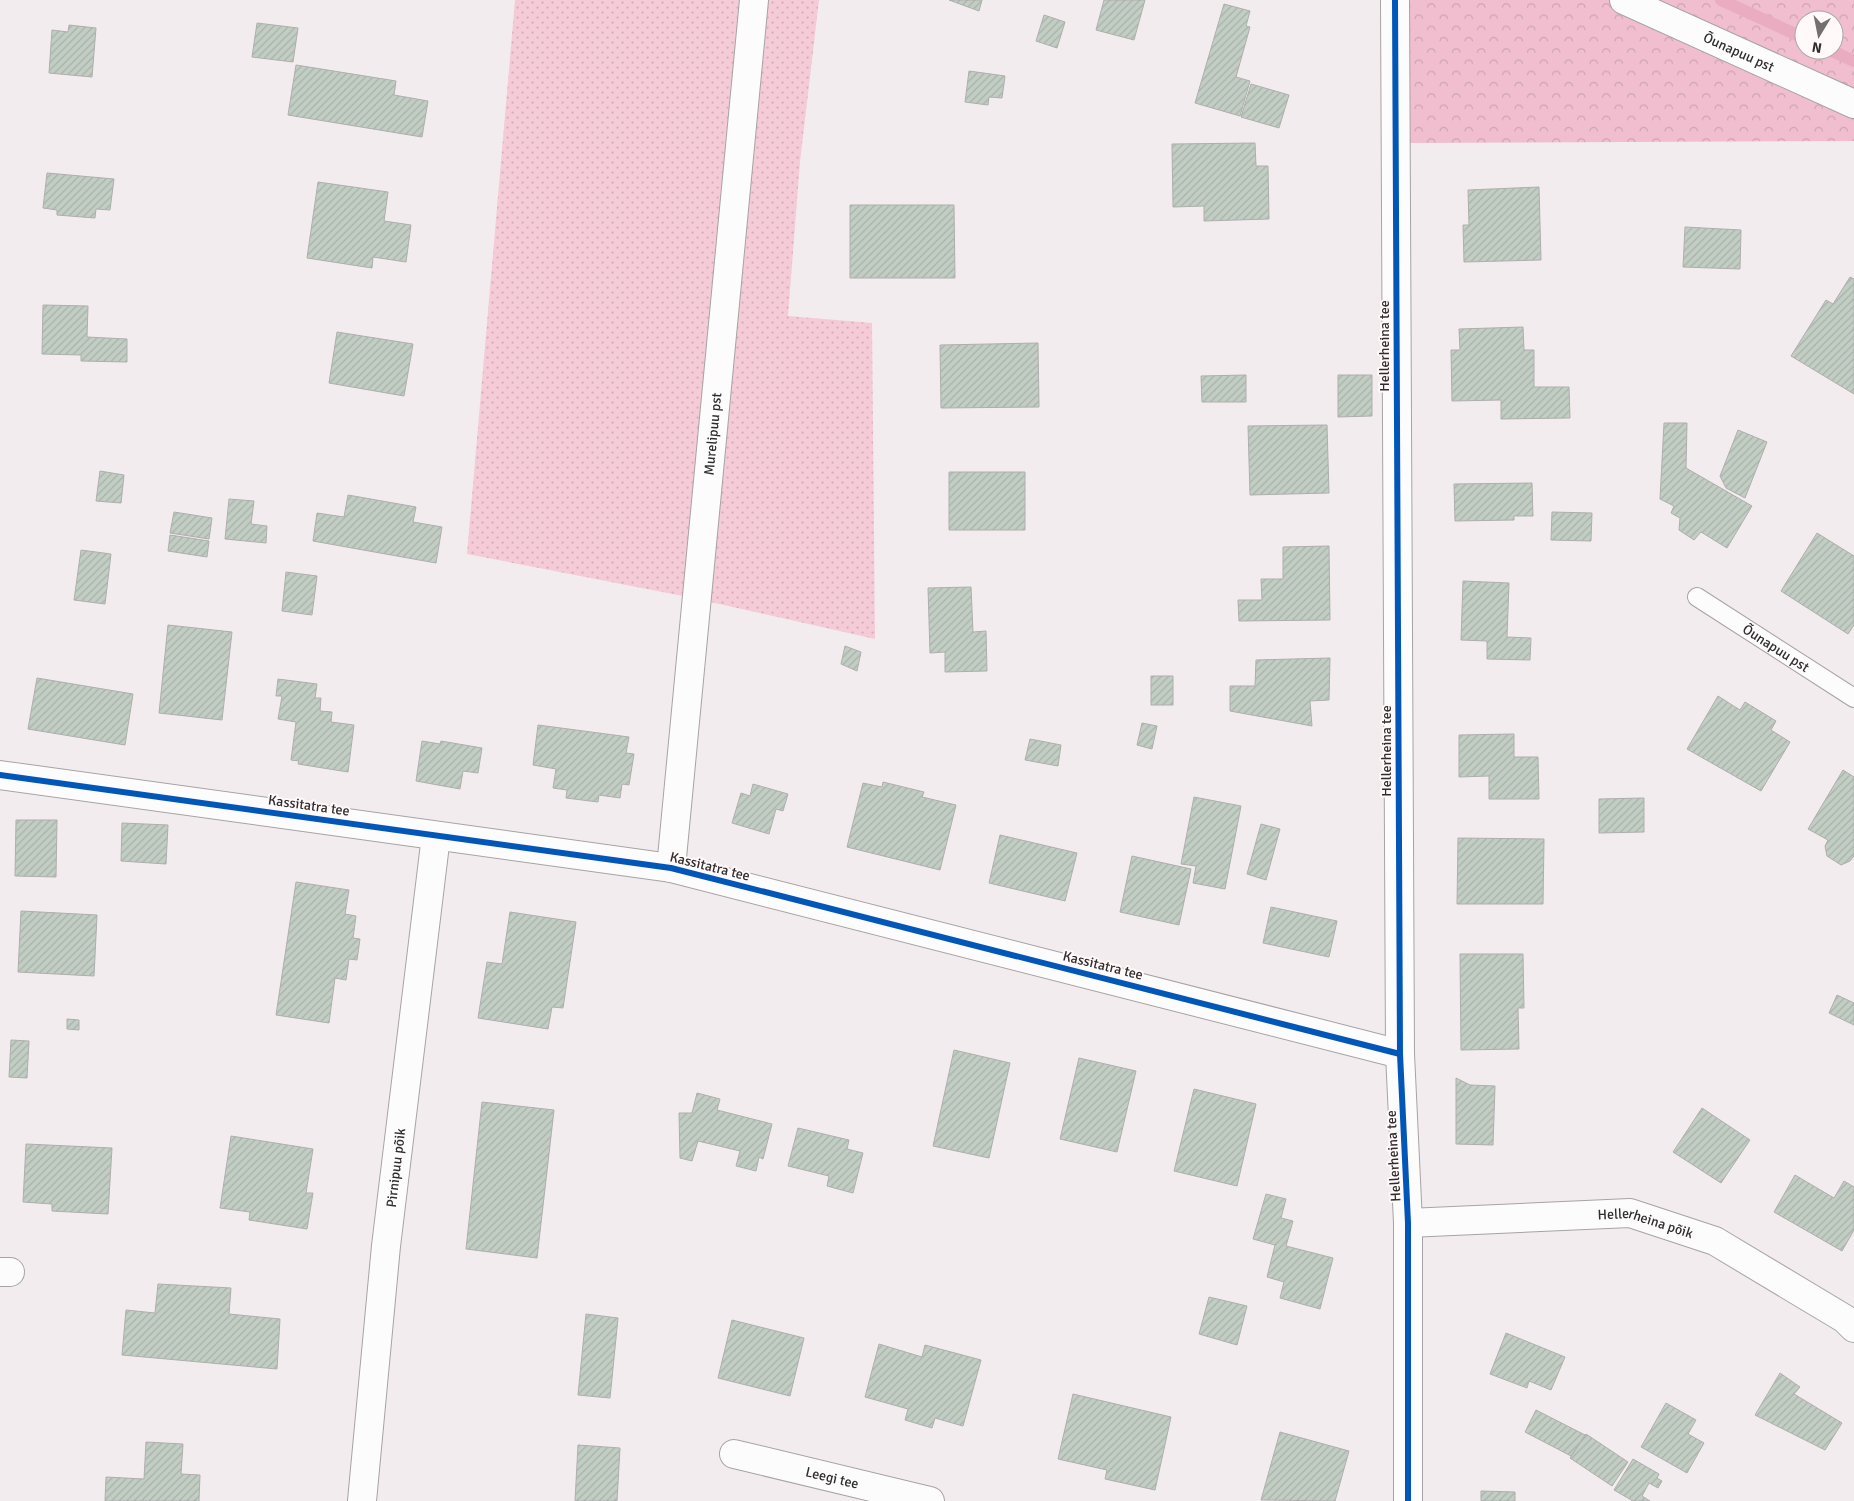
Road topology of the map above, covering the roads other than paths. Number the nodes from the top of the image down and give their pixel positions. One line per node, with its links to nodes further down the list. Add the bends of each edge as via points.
1 (754, 0): 9 (street, Murelipuu pst)
2 (1395, 0): 10 (street, Hellerheina tee)
3 (1624, 0): 4 (street, Õunapuu pst)
4 (1854, 104)
5 (1697, 597): 6 (lane, Õunapuu pst)
6 (1854, 698)
7 (0, 775): 8 (street, Kassitatra tee)
8 (436, 836): 9 (street, Kassitatra tee); 14 (street, Pirnipuu põik, via 386,1246)
9 (671, 868): 10 (street, Kassitatra tee)
10 (1400, 1054): 11 (street, Hellerheina tee)
11 (1408, 1223): 12 (street, Hellerheina põik, via 1630,1213 1716,1241 1845,1319); 16 (street, Hellerheina tee)
12 (1854, 1328)
13 (734, 1454): 15 (street, Leegi tee)
14 (362, 1501)
15 (930, 1501)
16 (1408, 1501)

